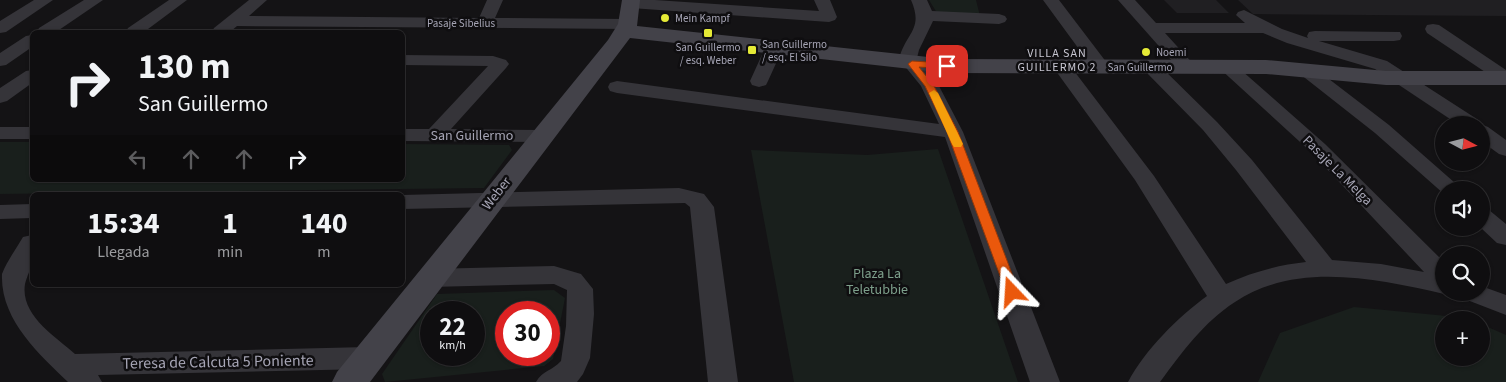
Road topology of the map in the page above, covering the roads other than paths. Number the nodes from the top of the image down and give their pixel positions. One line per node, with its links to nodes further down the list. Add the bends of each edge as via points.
1 (45, 0): 17 (street)
2 (95, 0): 22 (street)
3 (179, 0): 23 (street)
4 (259, 0): 15 (street)
5 (495, 0): 16 (street)
6 (822, 0): 11 (street, via 829,17)
7 (920, 0): 13 (street)
8 (1051, 0): 33 (street)
9 (1126, 0): 19 (street)
10 (631, 1): 11 (street); 18 (street)
11 (720, 4)
12 (1244, 15): 20 (street)
13 (926, 16): 14 (street); 31 (street, via 908,56)
14 (999, 19)
15 (234, 21): 16 (street, Pasaje Sibelius); 24 (street)
16 (485, 23): 18 (street, Pasaje Sibelius)
17 (0, 28)
18 (626, 28): 28 (street, San Guillermo); 54 (street, Weber)
19 (1151, 28): 20 (street); 35 (street)
20 (1265, 28): 25 (street)
21 (1433, 29): 42 (street)
22 (48, 30)
23 (137, 30)
24 (223, 30)
25 (1286, 36): 26 (street); 41 (street, via 1381,64)
26 (1394, 36)
27 (30, 41): 29 (street)
28 (774, 48): 31 (street, San Guillermo); 43 (street)
29 (0, 62)
30 (406, 63): 53 (street, via 499,62)
31 (912, 64): 32 (street, San Guillermo); 49 (street, via 930,86)
32 (1062, 67): 33 (street, San Guillermo); 70 (street, via 1153,190)
33 (1101, 67): 34 (street, San Guillermo)
34 (1151, 67): 35 (street, San Guillermo); 65 (street, via 1244,165)
35 (1187, 67): 36 (street, San Guillermo)
36 (1227, 67): 37 (street, San Guillermo); 66 (street, Pasaje La Melga, via 1318,148)
37 (1306, 70): 41 (street, San Guillermo); 57 (street)
38 (0, 75): 39 (street)
39 (30, 75)
40 (30, 76): 45 (street)
41 (1403, 78): 42 (street, San Guillermo); 46 (street)
42 (1506, 78)
43 (758, 81)
44 (617, 87): 49 (street)
45 (0, 97)
46 (1460, 116)
47 (1490, 127): 48 (street)
48 (1506, 127)
49 (953, 132): 78 (street)
50 (0, 133): 51 (street)
51 (30, 133)
52 (405, 135): 53 (street, San Guillermo)
53 (436, 135): 54 (street, San Guillermo)
54 (542, 136): 58 (street, Weber)
55 (1490, 138): 56 (street)
56 (1506, 150)
57 (1442, 181)
58 (491, 200): 59 (street); 67 (street, Weber); 77 (street, via 679,195 695,198 702,207)
59 (405, 202)
60 (30, 211): 61 (street)
61 (0, 212)
62 (1490, 224): 63 (street)
63 (1506, 237)
64 (30, 246): 69 (street)
65 (1324, 268): 68 (street, via 1367,270); 70 (street, via 1265,278)
66 (1435, 268)
67 (430, 278): 73 (street, Weber); 76 (street, via 554,275 576,284 581,295 576,357 571,370)
68 (1435, 283)
69 (5, 292): 74 (street, via 25,328)
70 (1222, 299): 79 (street, via 1199,315)
71 (1490, 299): 72 (street)
72 (1506, 305)
73 (367, 358): 74 (street, Teresa de Calcuta 5 Poniente); 75 (street, Weber)
74 (78, 373)
75 (350, 382)
76 (551, 382)
77 (723, 382)
78 (1045, 382)
79 (1143, 382)

